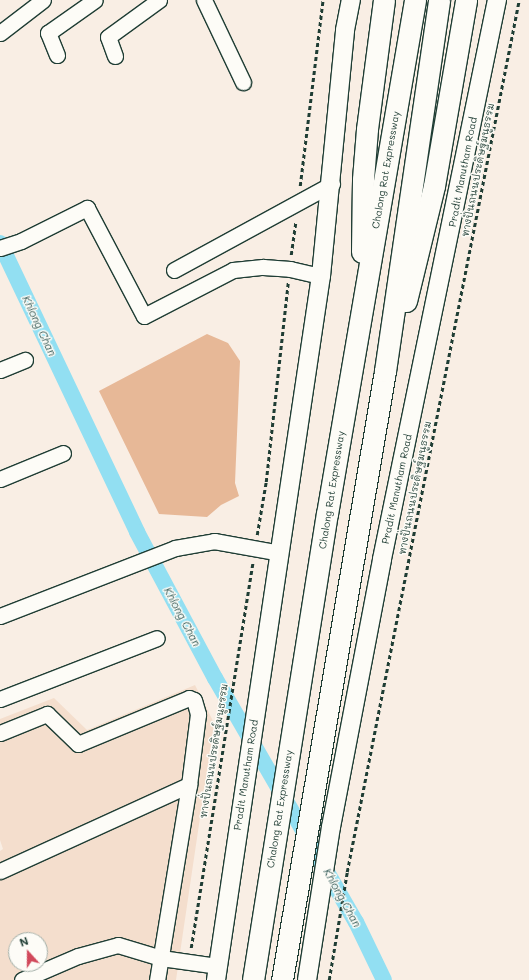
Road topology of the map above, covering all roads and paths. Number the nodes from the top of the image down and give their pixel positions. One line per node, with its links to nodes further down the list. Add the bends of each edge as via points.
1 (43, 0): 13 (street)
2 (95, 0): 14 (street, via 48,33)
3 (159, 0): 15 (street, via 108,37)
4 (204, 0): 16 (street)
5 (323, 0): 18 (path, ทางปั่นถนนประดิษฐ์มนูธรรม)
6 (351, 0): 17 (main road, Pradit Manutham Road, via 345,30)
7 (384, 0): 23 (highway, via 363,179)
8 (415, 0): 23 (highway, Chalong Rat Expressway)
9 (439, 0): 26 (highway)
10 (466, 0): 26 (highway, via 426,222 413,277)
11 (497, 0): 44 (main road, Pradit Manutham Road, via 382,558 331,827)
12 (519, 0): 45 (path, ทางปั่นถนนประดิษฐ์มนูธรรม, via 347,872)
13 (0, 33)
14 (56, 55)
15 (115, 56)
16 (243, 82)
17 (332, 184): 18 (street); 22 (main road, Pradit Manutham Road)
18 (298, 203): 20 (path, ทางปั่นถนนประดิษฐ์มนูธรรม); 21 (street)
19 (0, 248): 20 (street, via 21,241 87,208 144,316 233,270 263,267)
20 (290, 269): 22 (street); 29 (path, ทางปั่นถนนประดิษฐ์มนูธรรม, via 266,482)
21 (174, 270)
22 (321, 276): 30 (main road, Pradit Manutham Road)
23 (362, 309): 42 (highway, Chalong Rat Expressway)
24 (25, 360): 25 (street)
25 (0, 370)
26 (384, 372): 43 (highway)
27 (63, 453): 28 (street)
28 (0, 479)
29 (255, 548): 30 (street); 31 (street, via 214,541 176,548); 38 (path, ทางปั่นถนนประดิษฐ์มนูธรรม)
30 (280, 553): 39 (main road, Pradit Manutham Road)
31 (0, 616)
32 (158, 638): 33 (street)
33 (0, 698)
34 (0, 733): 35 (street, via 48,714 78,744 189,698 194,700 198,708)
35 (189, 785): 36 (street); 37 (street)
36 (0, 871)
37 (161, 958): 38 (street); 40 (street, via 118,945 78,956); 41 (street)
38 (189, 961): 39 (street)
39 (217, 973)
40 (22, 980)
41 (157, 980)
42 (253, 980)
43 (282, 980)
44 (307, 980)
45 (329, 980)

